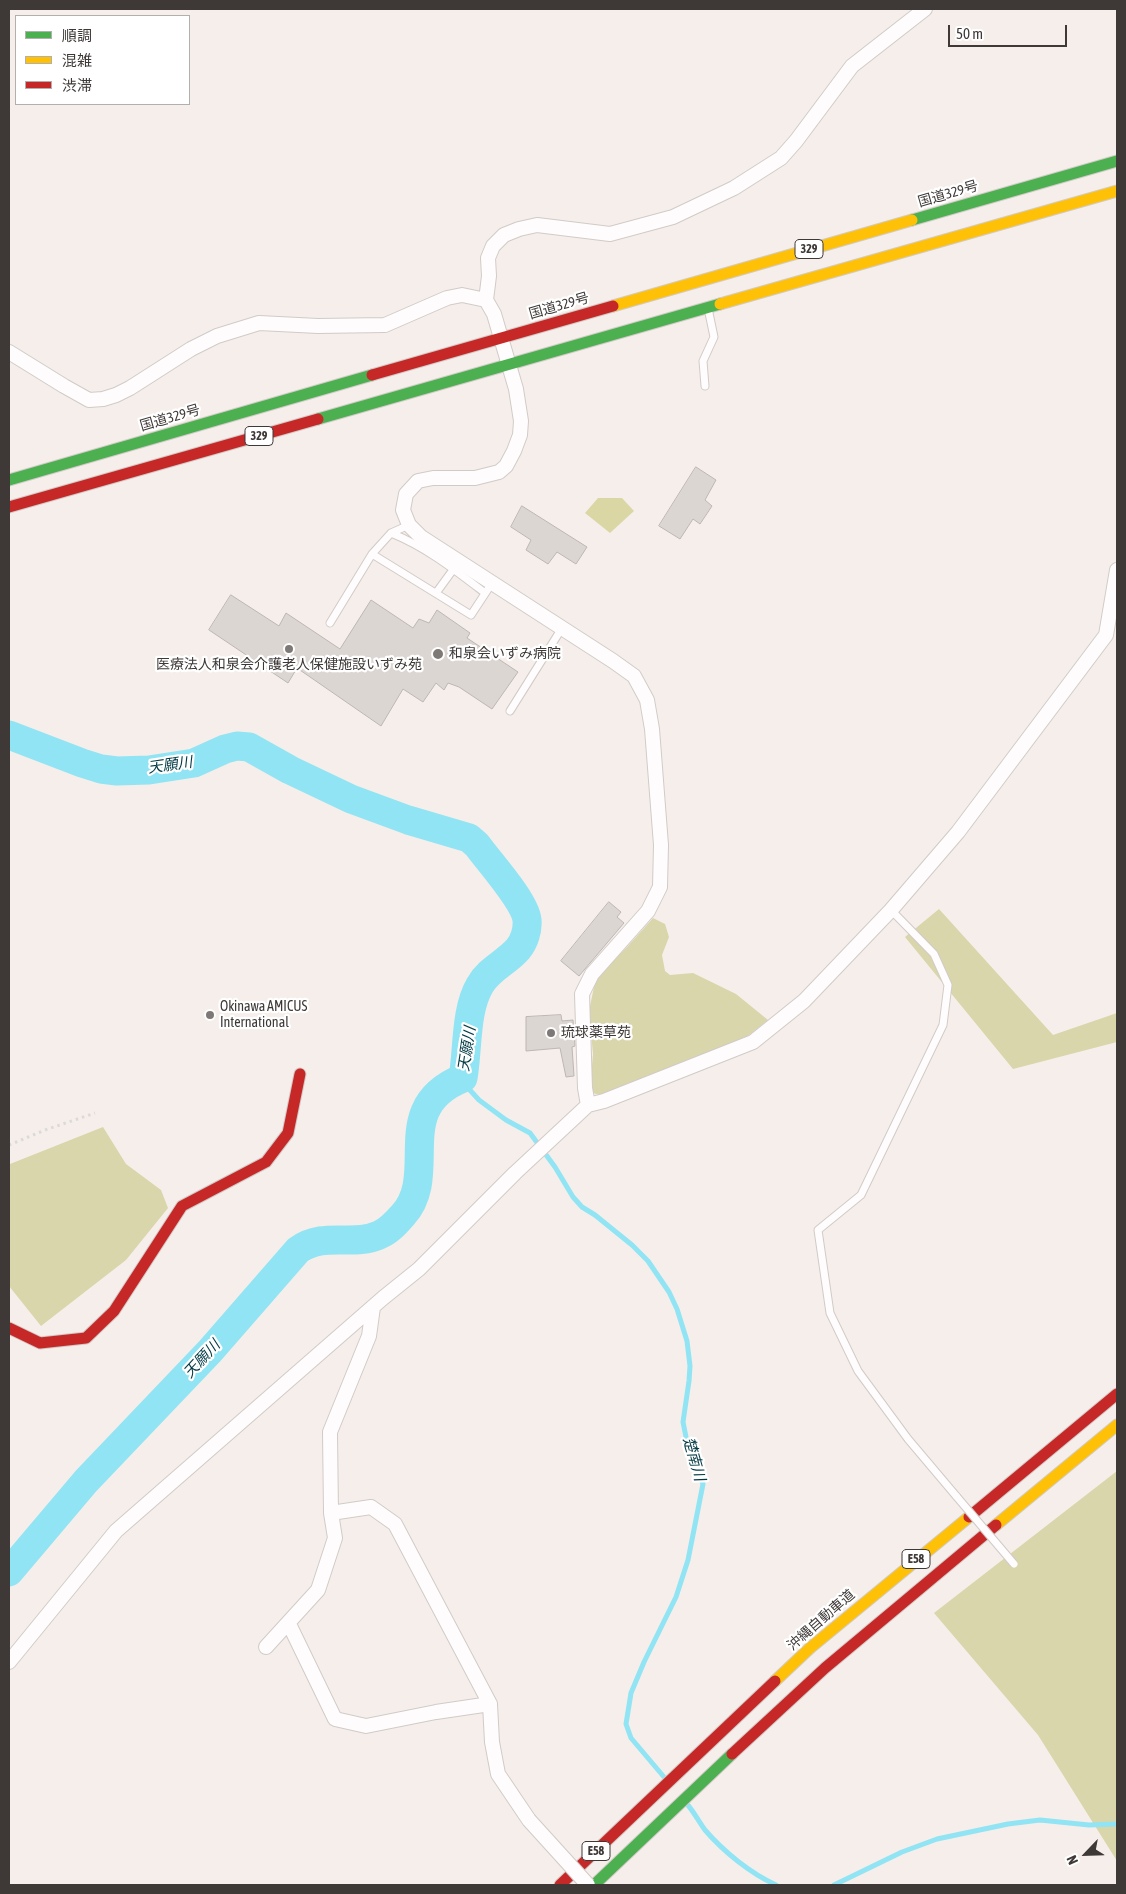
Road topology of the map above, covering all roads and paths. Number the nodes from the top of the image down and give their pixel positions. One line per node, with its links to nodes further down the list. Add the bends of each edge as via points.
1 (925, 9): 4 (street, via 852,66 781,158 734,188 673,217 610,234 537,225 504,235 493,246 488,258)
2 (1117, 161): 6 (main road, 国道329号 / 329)
3 (1117, 191): 5 (main road, 329)
4 (486, 300): 6 (street); 7 (street, via 462,295 447,298 385,325 259,323 191,348 130,388 103,399 89,400)
5 (708, 308): 8 (main road, 329); 9 (lane, via 714,337 703,361)
6 (501, 338): 8 (street); 10 (main road, 国道329号 / 329)
7 (9, 352)
8 (510, 365): 11 (main road, 329); 12 (street, via 521,421 520,435 506,466 499,472 475,478 418,481 406,494 403,510)
9 (705, 386)
10 (9, 480)
11 (9, 507)
12 (409, 525): 13 (lane); 15 (street)
13 (391, 533): 14 (lane); 15 (lane)
14 (372, 554): 18 (lane); 19 (lane)
15 (456, 566): 17 (street); 18 (lane)
16 (1117, 570): 22 (street, via 1106,635 958,832)
17 (489, 588): 18 (lane, via 471,616); 20 (street)
18 (436, 593)
19 (330, 623)
20 (562, 628): 21 (lane); 24 (street, via 634,676 647,700 660,845 660,887 648,911 592,974 582,994 584,1088)
21 (510, 711)
22 (891, 910): 24 (street, via 804,1001 752,1042); 32 (lane, bridge, via 934,954 948,985 943,1024 862,1195 818,1230 830,1314 858,1372 908,1439)
23 (300, 1074): 28 (main road, via 288,1133 266,1162 182,1206 114,1311 86,1338 40,1343)
24 (588, 1105): 27 (street, via 515,1172 419,1269)
25 (95, 1113): 26 (path)
26 (9, 1146)
27 (373, 1307): 31 (street, via 369,1336 330,1432); 35 (street, via 116,1531)
28 (9, 1328)
29 (1117, 1394): 37 (main road, 沖縄自動車道 / E58, via 810,1648)
30 (1117, 1425): 39 (main road, E58, via 825,1668)
31 (331, 1513): 33 (street, via 335,1538 318,1590); 36 (street, via 371,1507 395,1524)
32 (1014, 1564)
33 (289, 1624): 34 (street); 36 (street, via 335,1719 366,1726)
34 (266, 1647)
35 (9, 1662)
36 (490, 1704): 38 (street, bridge, via 498,1774 529,1820)
37 (560, 1885)
38 (588, 1885)
39 (594, 1885)

